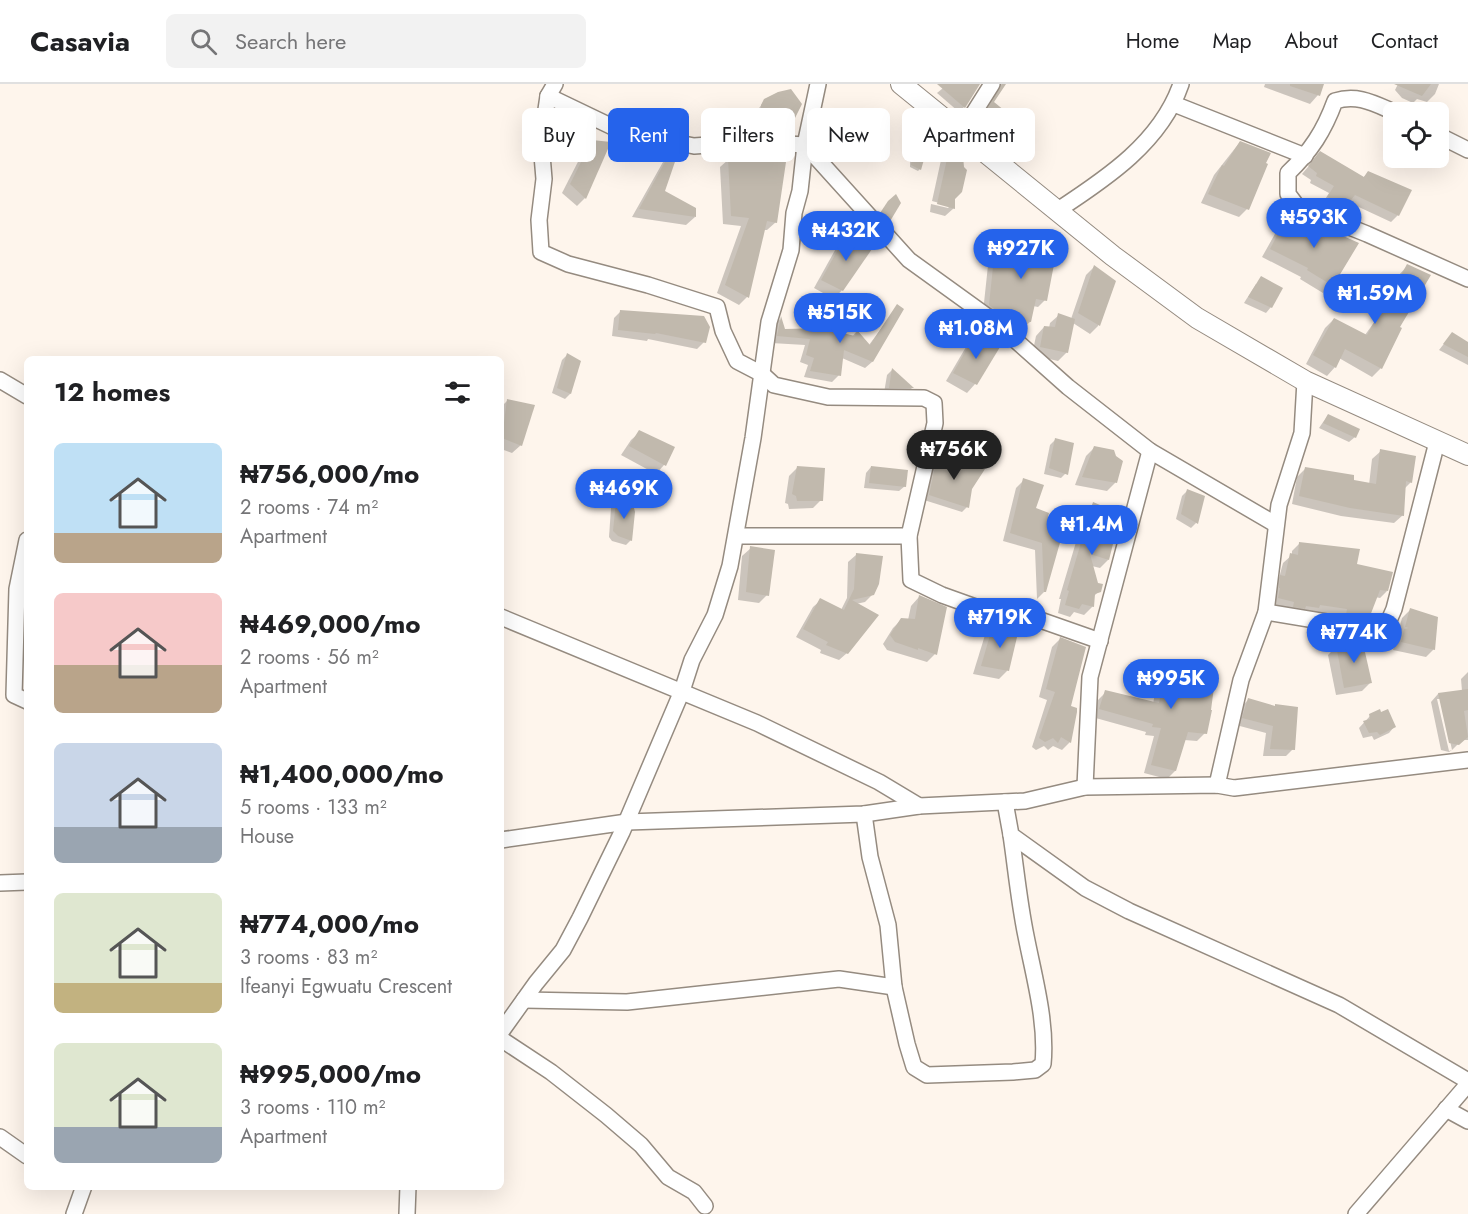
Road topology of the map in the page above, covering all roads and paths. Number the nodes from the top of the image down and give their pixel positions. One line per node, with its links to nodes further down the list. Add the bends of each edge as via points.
1 (818, 84): 13 (street)
2 (901, 84): 9 (main road)
3 (992, 84): 10 (street)
4 (1181, 84): 8 (street)
5 (1348, 84): 7 (street)
6 (551, 90): 13 (street, via 624,132 694,146 751,142); 19 (street, via 541,143 541,252 568,264 717,307 736,361)
7 (1335, 101): 11 (street, via 1348,97); 15 (street, via 1327,124)
8 (1174, 104): 15 (street); 17 (street, via 1137,152 1100,183)
9 (930, 108)
10 (976, 108)
11 (1383, 108)
12 (1449, 140): 14 (street)
13 (806, 145): 19 (street, via 791,250 769,322); 24 (street, via 909,260 995,322 1068,387)
14 (1468, 150)
15 (1305, 156): 18 (street, via 1288,173 1288,194 1297,206)
16 (997, 162): 17 (main road)
17 (1058, 210): 21 (main road, via 1197,318)
18 (1468, 279)
19 (762, 374): 27 (street); 28 (street, via 774,385 828,397 924,398 934,403 935,423)
20 (0, 380): 22 (street)
21 (1305, 381): 23 (main road); 26 (street, via 1302,433)
22 (24, 394)
23 (1437, 442): 25 (main road); 30 (street, via 1395,609 1387,625 1369,629)
24 (1150, 451): 26 (street); 32 (street)
25 (1468, 455)
26 (1275, 524): 30 (street)
27 (736, 536): 28 (street); 33 (street, via 714,615)
28 (909, 536): 32 (street, via 911,580 995,614 1043,621)
29 (24, 556): 34 (street, via 18,589 14,695)
30 (1266, 612): 36 (street, via 1241,680)
31 (504, 618): 33 (street)
32 (1100, 641): 37 (street, via 1090,677)
33 (682, 691): 39 (street, via 879,782); 41 (street)
34 (24, 700)
35 (1468, 760): 36 (street, via 1234,788)
36 (1216, 785): 37 (street)
37 (1085, 788): 38 (street)
38 (1005, 802): 39 (street); 42 (street)
39 (919, 806): 40 (street)
40 (864, 814): 41 (street); 46 (street, via 870,857 888,925)
41 (627, 822): 43 (street); 47 (street, via 563,950)
42 (1011, 835): 46 (street, via 1039,1002 1043,1064 1035,1070 927,1075 914,1067); 50 (street, via 1085,888 1339,1005)
43 (504, 840)
44 (24, 882): 45 (street)
45 (0, 883)
46 (894, 987): 47 (street, via 839,979 627,1002)
47 (524, 1000): 48 (street)
48 (504, 1028)
49 (504, 1041): 57 (street, via 606,1115 668,1177 694,1192)
50 (1468, 1082): 51 (street)
51 (1446, 1109): 52 (street); 60 (street)
52 (1468, 1121)
53 (0, 1137): 54 (street)
54 (24, 1154)
55 (77, 1190): 58 (street)
56 (408, 1190): 59 (street)
57 (705, 1206)
58 (74, 1214)
59 (407, 1214)
60 (1356, 1214)

